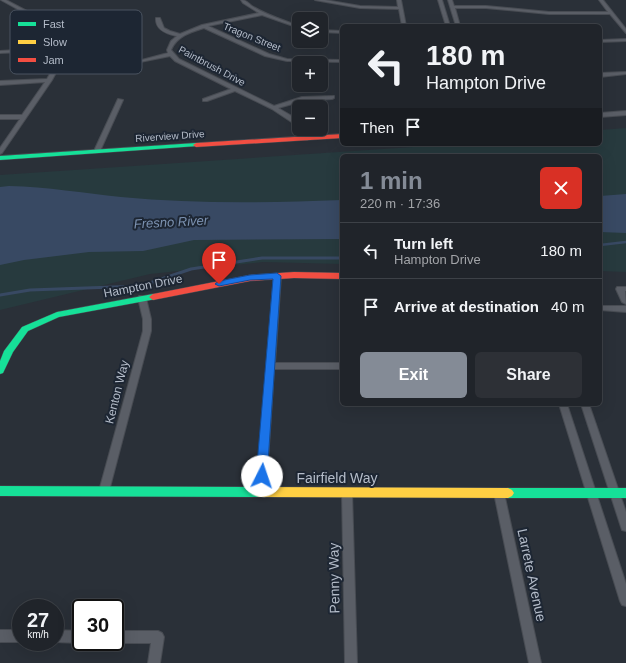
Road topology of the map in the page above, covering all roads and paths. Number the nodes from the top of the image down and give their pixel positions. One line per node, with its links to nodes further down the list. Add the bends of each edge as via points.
1 (3, 0): 10 (street)
2 (243, 0): 12 (street)
3 (318, 0): 9 (street, via 360,7)
4 (399, 0): 9 (street)
5 (440, 0): 15 (street)
6 (450, 0): 8 (street)
7 (601, 0): 11 (street)
8 (453, 7): 11 (street, via 486,7 549,13); 16 (street)
9 (400, 8): 14 (street)
10 (22, 10)
11 (611, 13): 21 (street)
12 (262, 14): 17 (street); 18 (street, Paintbrush Drive)
13 (158, 19): 22 (street, via 161,28)
14 (404, 24)
15 (447, 24)
16 (457, 24)
17 (292, 25)
18 (204, 26): 22 (street, Paintbrush Drive); 29 (street, Tragon Street, via 267,55 287,60)
19 (328, 31): 20 (street)
20 (340, 32)
21 (626, 32)
22 (179, 35): 27 (street, Paintbrush Drive, via 169,46)
23 (626, 41): 24 (street)
24 (602, 42)
25 (10, 51): 26 (street)
26 (0, 52)
27 (171, 54): 28 (street); 35 (street, Paintbrush Drive, via 177,60)
28 (142, 61)
29 (340, 61)
30 (626, 73): 32 (street)
31 (52, 74): 33 (street)
32 (602, 75)
33 (48, 80): 34 (street); 43 (street)
34 (0, 83)
35 (235, 89): 38 (street); 39 (street, Paintbrush Drive)
36 (332, 97): 39 (street, via 302,99)
37 (120, 100): 48 (street)
38 (206, 100)
39 (274, 108): 44 (street, Paintbrush Drive)
40 (626, 113): 41 (street)
41 (602, 115)
42 (0, 117): 43 (street)
43 (24, 117): 49 (street)
44 (292, 119)
45 (304, 136): 47 (street)
46 (340, 136): 47 (street, Riverview Drive)
47 (305, 139): 48 (street, Riverview Drive)
48 (97, 151): 50 (street, Riverview Drive)
49 (0, 152)
50 (0, 158)
51 (277, 276): 52 (street, Hampton Drive); 54 (street, Hampton Drive, via 250,278); 58 (street)
52 (340, 276)
53 (623, 289): 55 (street)
54 (142, 298): 60 (street, Hampton Drive, via 57,315 25,329 9,351); 64 (street, Kenton Way, via 147,331)
55 (626, 302)
56 (602, 308): 57 (street)
57 (626, 308)
58 (270, 366): 59 (street); 65 (street)
59 (340, 366)
60 (0, 371)
61 (564, 406): 68 (street)
62 (586, 406): 69 (street)
63 (0, 491): 64 (street, Fairfield Way)
64 (104, 491): 65 (street, Fairfield Way)
65 (261, 492): 66 (street, Fairfield Way)
66 (347, 492): 67 (street, Fairfield Way); 77 (street, Penny Way)
67 (499, 493): 68 (street, Fairfield Way); 78 (street, Larrete Avenue)
68 (592, 493): 69 (street, Fairfield Way); 72 (street)
69 (614, 493): 70 (street, Fairfield Way); 71 (street)
70 (626, 493)
71 (626, 526)
72 (626, 601)
73 (0, 636): 74 (street)
74 (12, 636)
75 (124, 637): 76 (street, via 158,637)
76 (154, 663)
77 (351, 663)
78 (535, 663)

